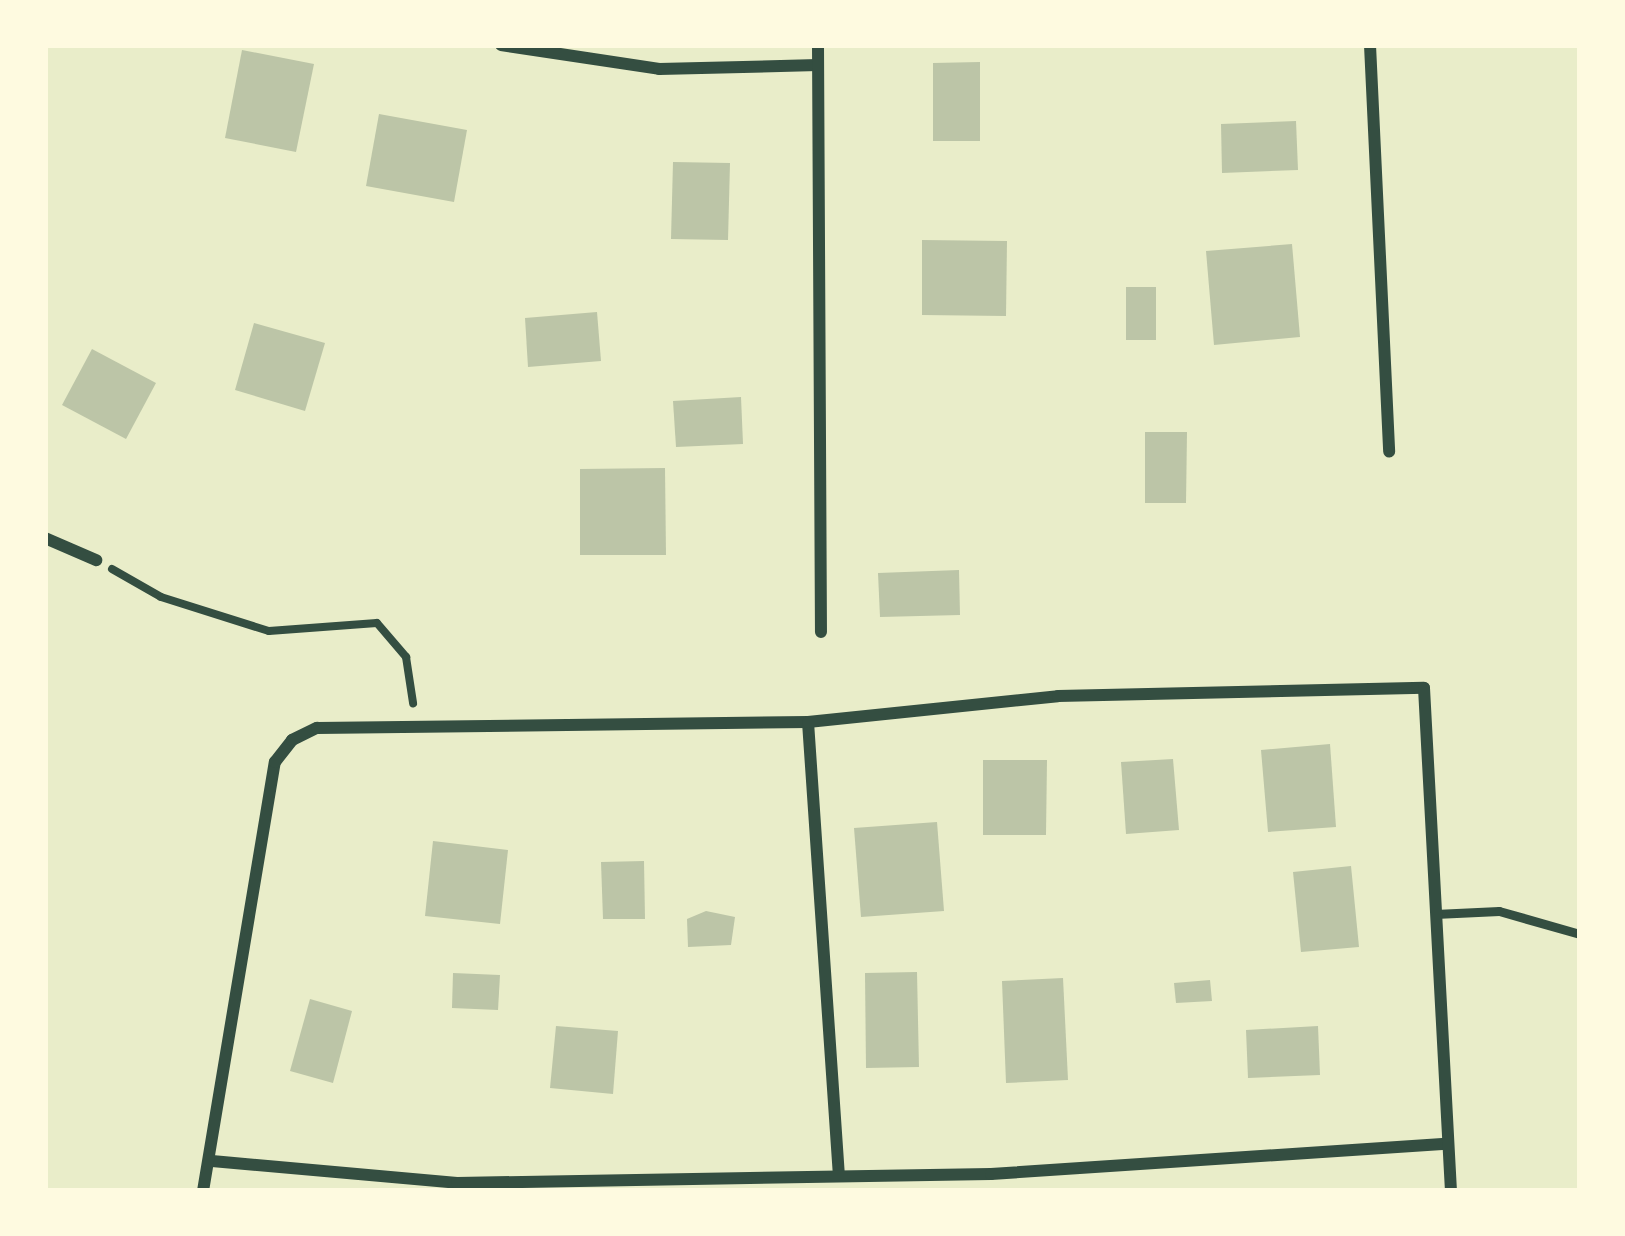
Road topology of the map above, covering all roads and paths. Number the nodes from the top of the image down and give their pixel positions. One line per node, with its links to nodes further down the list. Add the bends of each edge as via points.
1 (501, 45): 4 (street, via 658,69)
2 (818, 45): 4 (street)
3 (1370, 45): 5 (street)
4 (818, 64): 8 (street)
5 (1389, 452)
6 (45, 538): 7 (street)
7 (96, 560): 10 (path, via 161,597 269,631 377,623 406,657)
8 (821, 632)
9 (808, 722): 10 (street); 11 (street, via 1058,696 1424,688); 15 (street)
10 (416, 728): 14 (street, via 317,728 275,762)
11 (1435, 914): 12 (lane, via 1499,911); 13 (street)
12 (1580, 934)
13 (1446, 1144): 16 (street); 19 (street)
14 (212, 1161): 15 (street, via 457,1184); 17 (street)
15 (839, 1172): 16 (street)
16 (991, 1174): 18 (street)
17 (203, 1191)
18 (992, 1191)
19 (1451, 1191)

